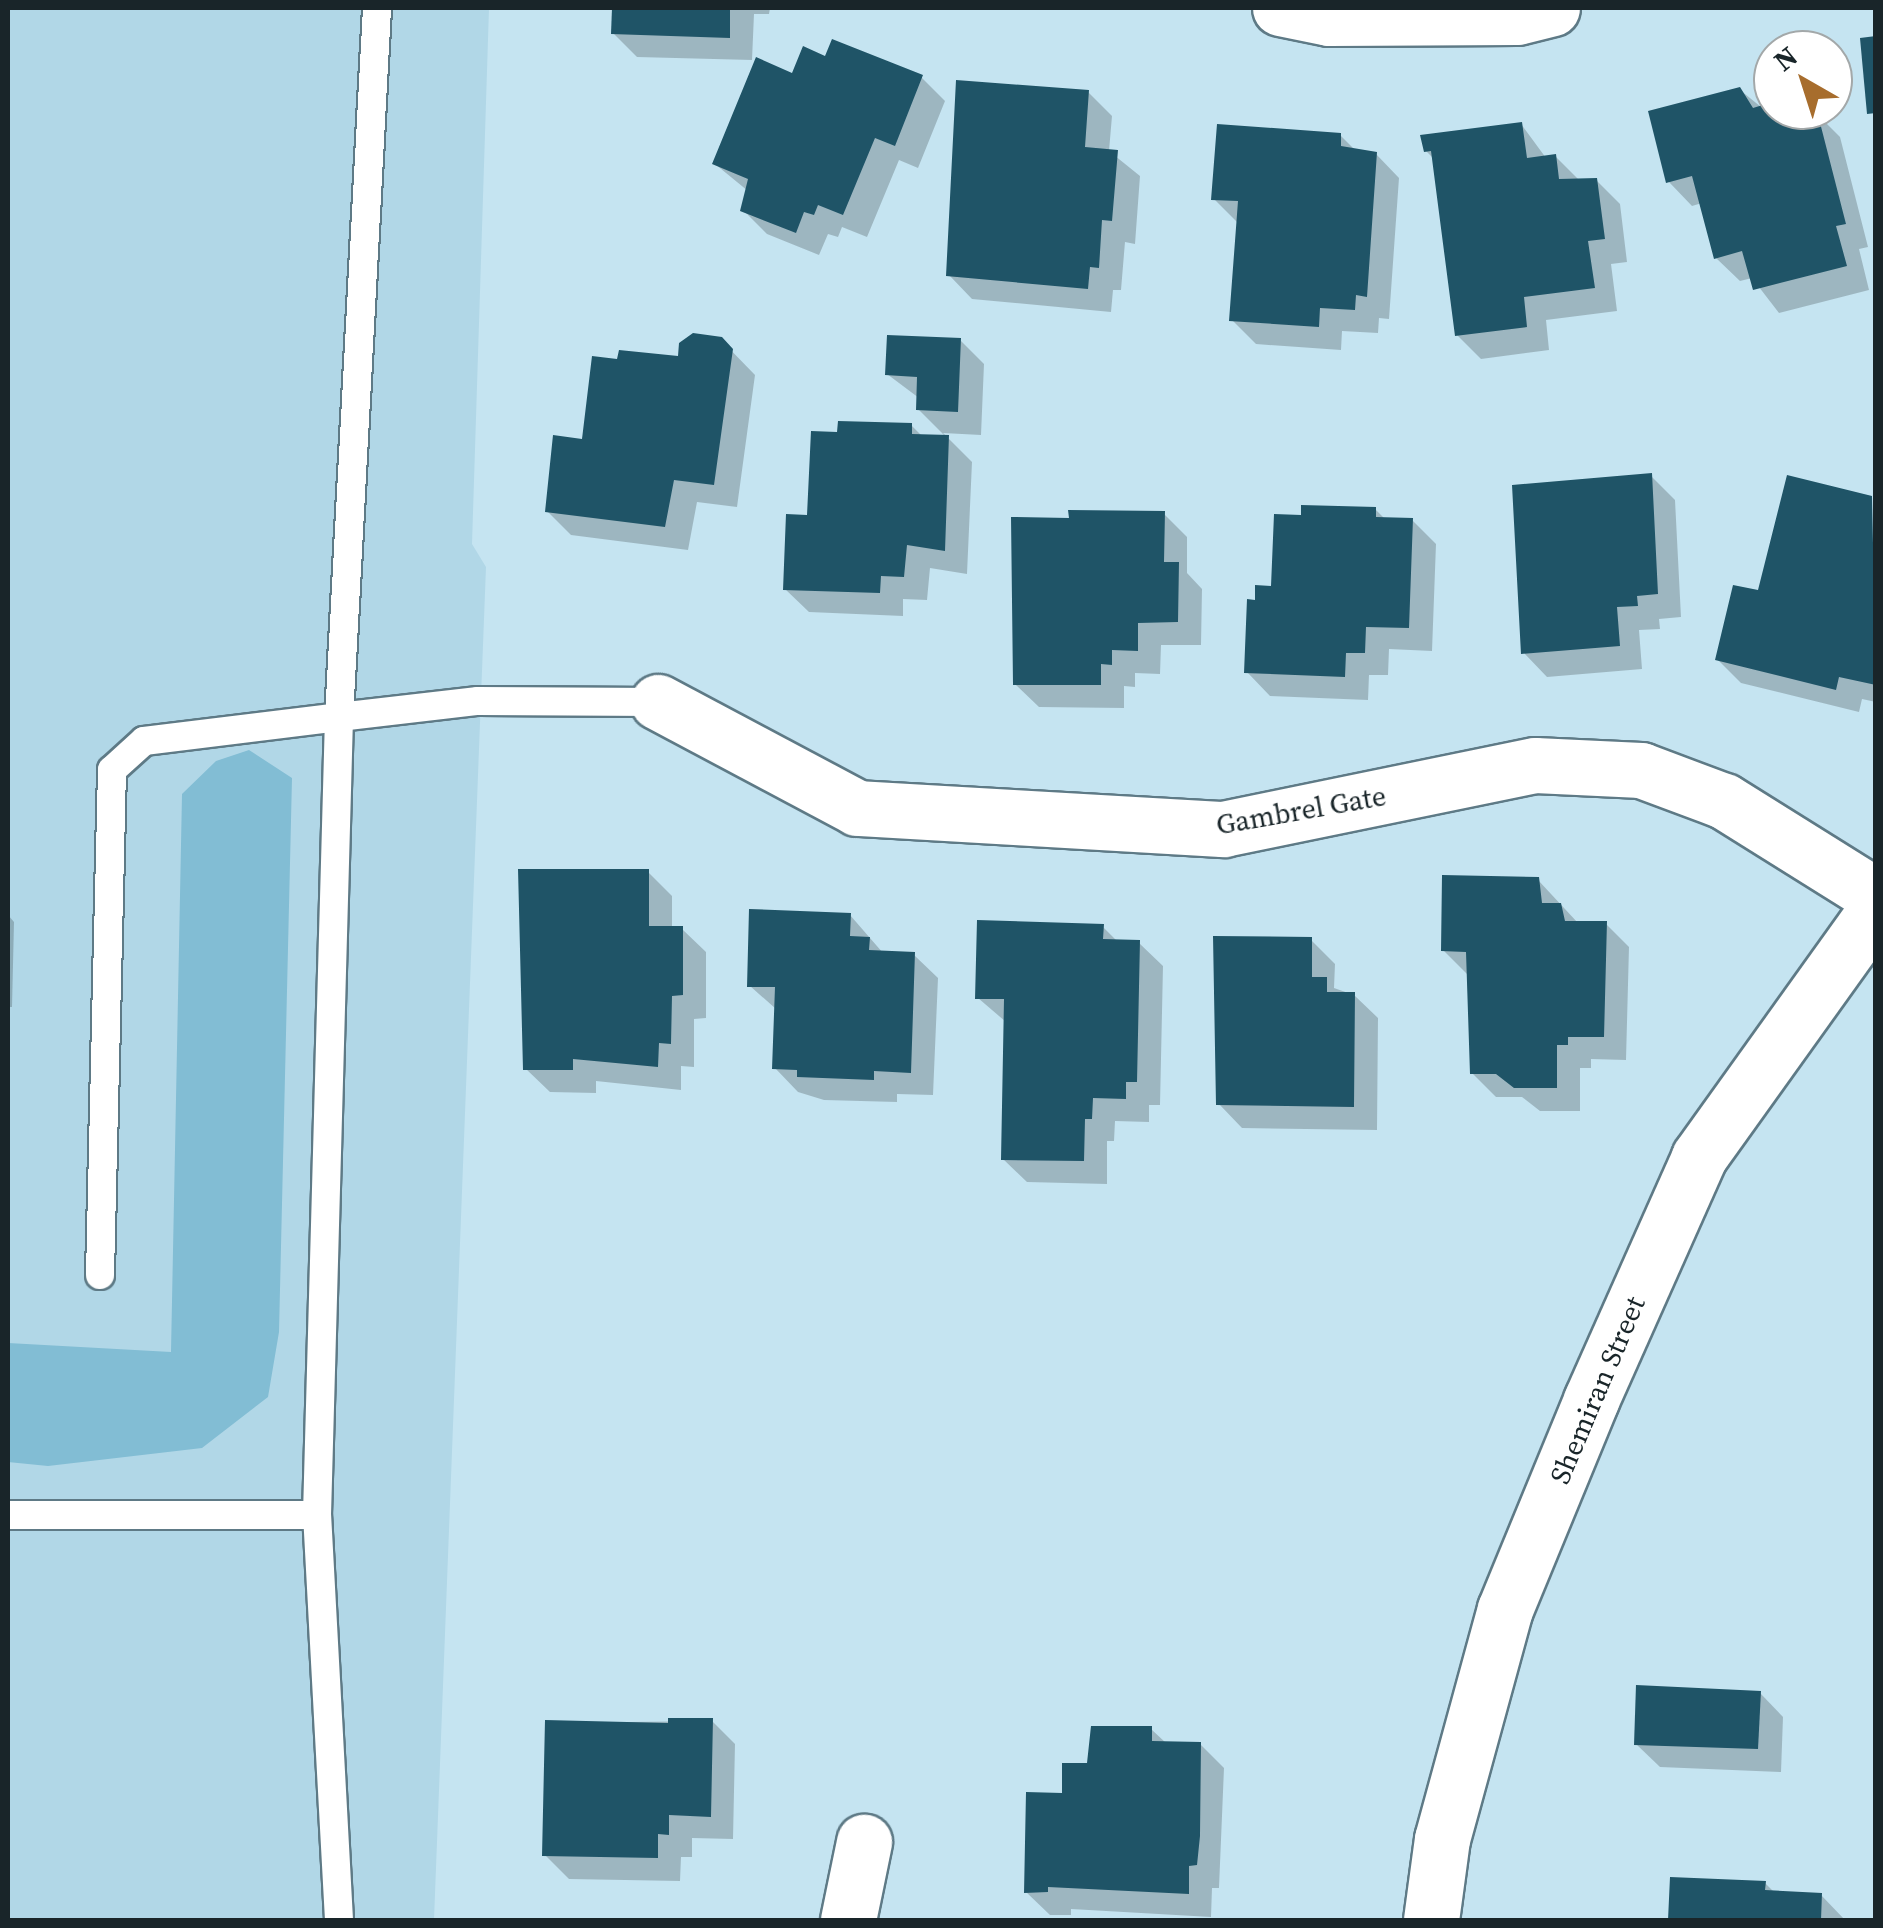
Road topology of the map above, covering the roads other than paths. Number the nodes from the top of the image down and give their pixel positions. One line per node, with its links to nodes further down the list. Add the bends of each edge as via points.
1 (377, 8): 5 (lane)
2 (1280, 8): 3 (street, via 1329,18 1517,18)
3 (1552, 8)
4 (658, 702): 5 (lane, via 478,701); 6 (street, Gambrel Gate, via 857,808 1223,829 1535,765 1641,770 1724,800)
5 (339, 716): 8 (lane, via 144,741 112,770); 10 (lane)
6 (1876, 896)
7 (1876, 910): 14 (street, Shemiran Street, via 1698,1158 1606,1366 1505,1609 1442,1839)
8 (100, 1275)
9 (8, 1515): 10 (lane)
10 (317, 1515): 12 (lane)
11 (864, 1842): 13 (street)
12 (339, 1920)
13 (848, 1920)
14 (1432, 1920)

